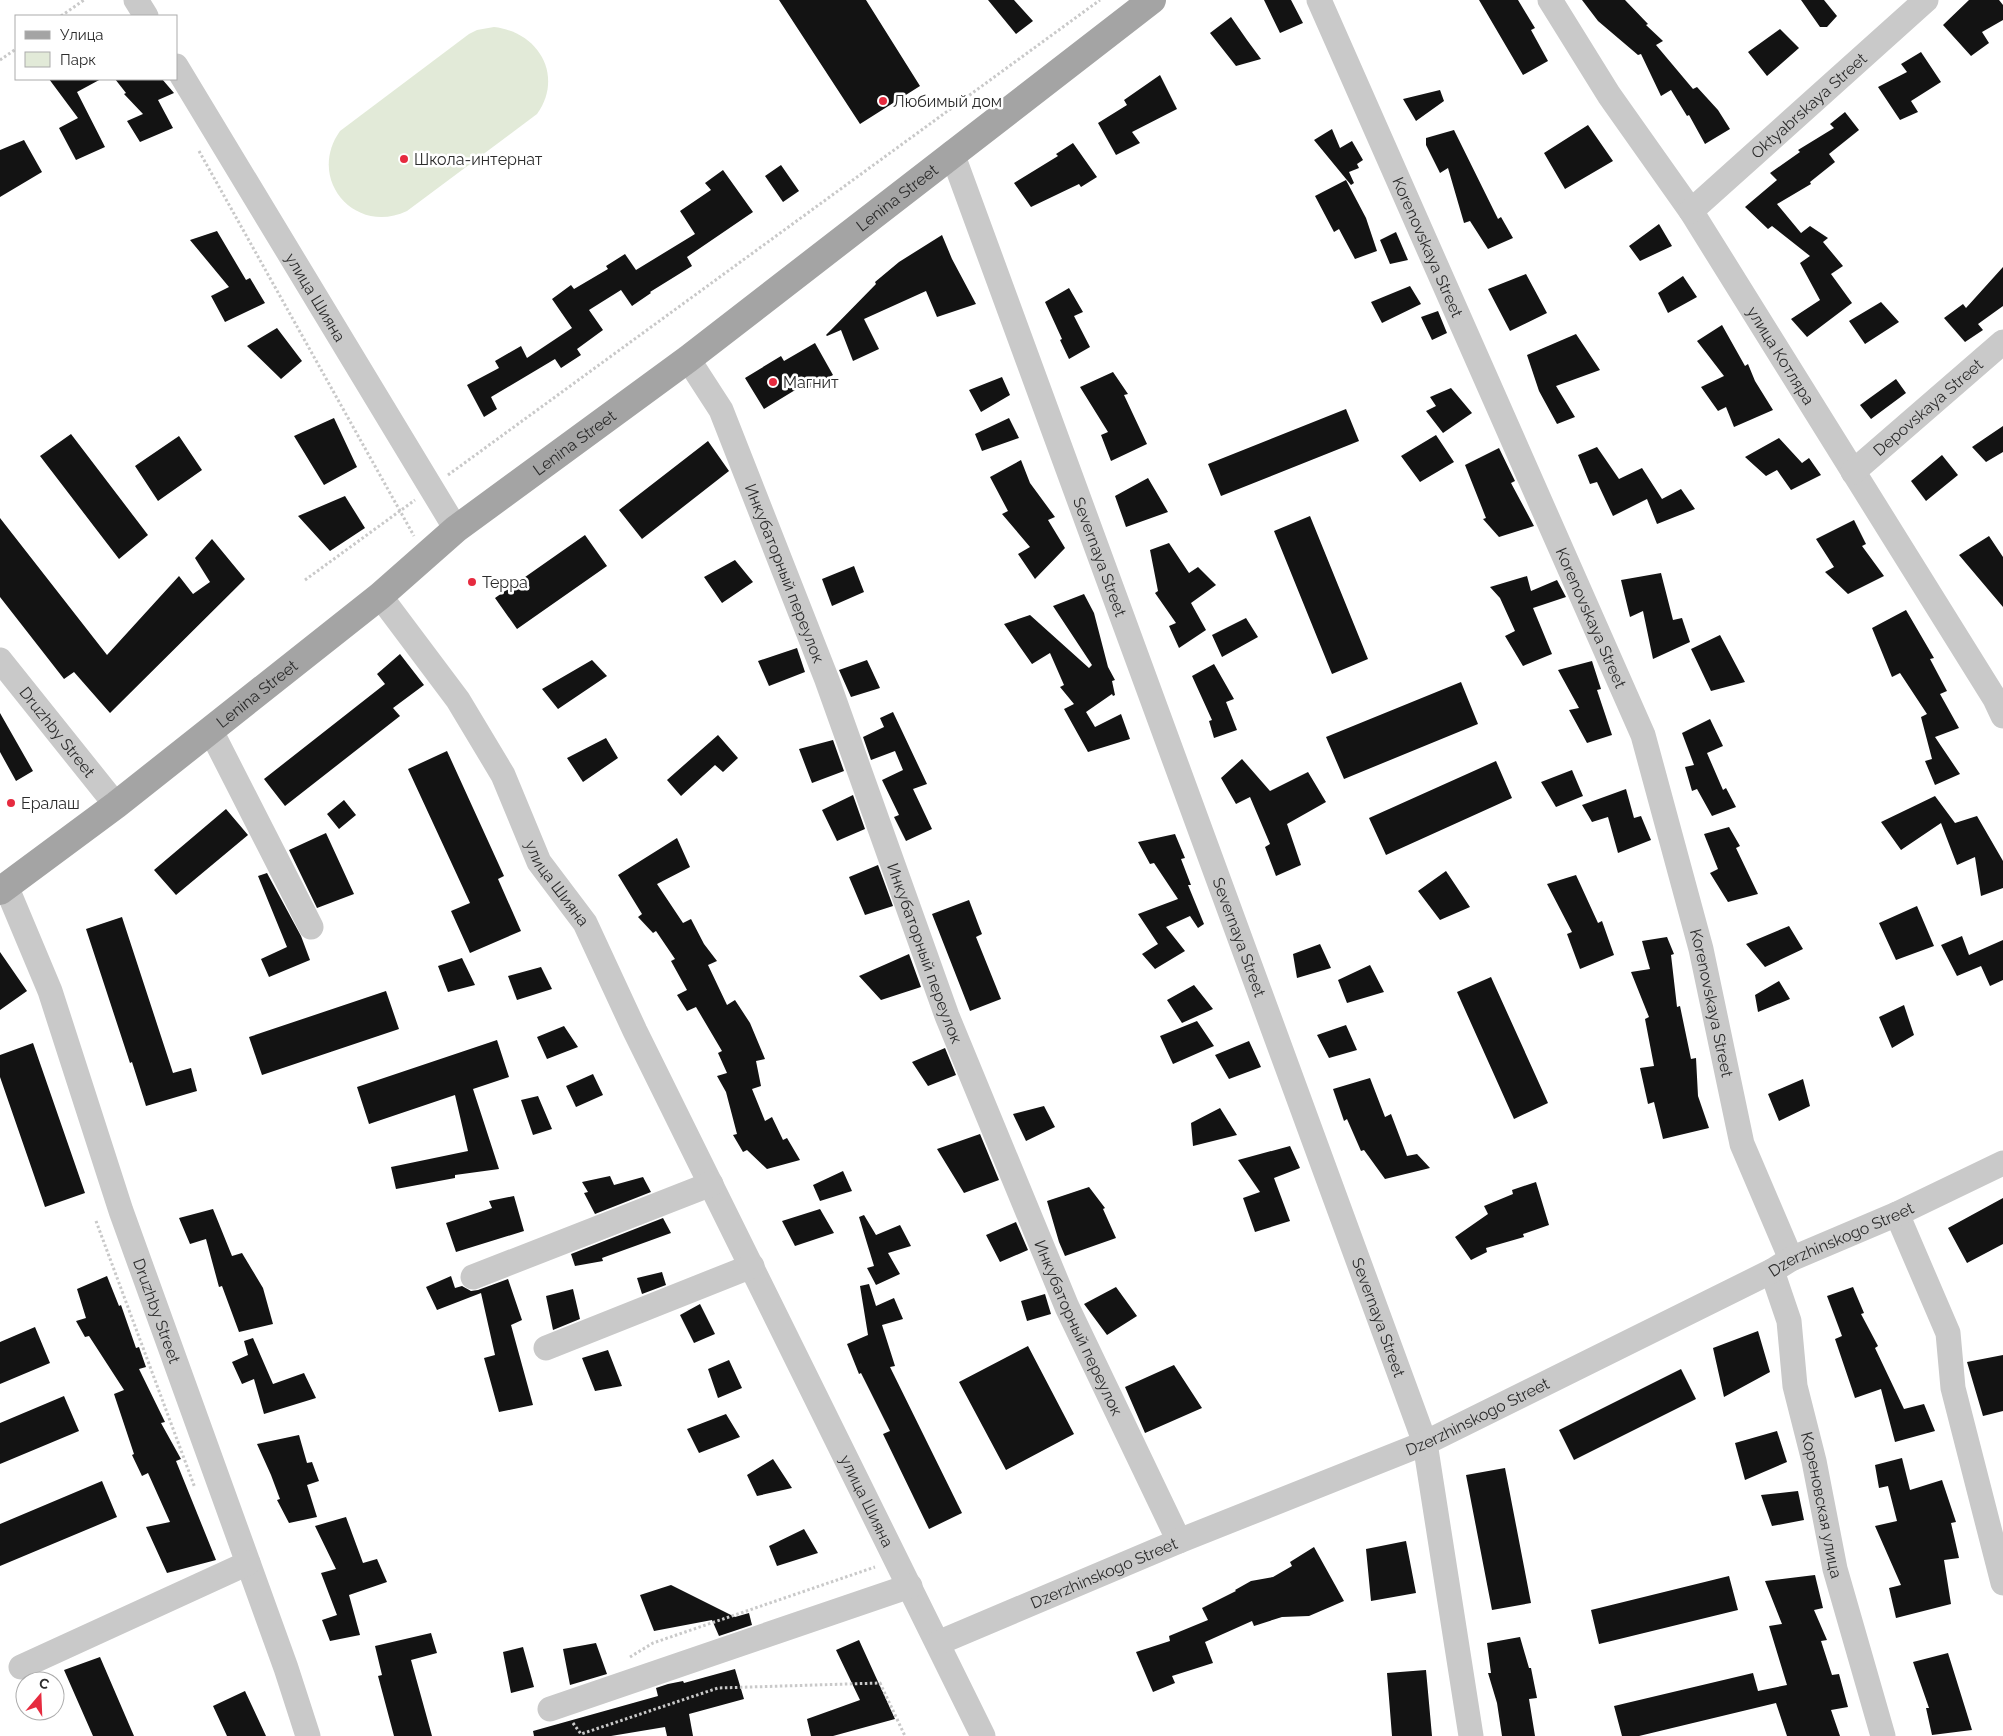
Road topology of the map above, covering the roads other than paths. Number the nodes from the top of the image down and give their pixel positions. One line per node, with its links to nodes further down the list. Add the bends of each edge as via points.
1 (136, 0): 6 (street)
2 (1152, 0): 8 (main road, Lenina Street)
3 (1319, 0): 24 (street, Korenovskaya Street, via 1643,735 1701,949 1742,1144)
4 (1550, 0): 9 (street, улица Котляра, via 1609,95)
5 (1926, 0): 9 (street, Oktyabrskaya Street)
6 (145, 15)
7 (178, 69): 13 (street, улица Шияна)
8 (952, 153): 11 (main road, Lenina Street); 28 (street, Severnaya Street)
9 (1690, 212): 12 (street, улица Котляра)
10 (2003, 342): 12 (street, Depovskaya Street)
11 (688, 359): 13 (main road, Lenina Street); 29 (street, Инкубаторный переулок, via 721,410 827,680 948,1016 1067,1307)
12 (1853, 472): 16 (street, улица Котляра)
13 (456, 529): 14 (main road, Lenina Street)
14 (380, 596): 17 (main road, Lenina Street); 22 (street, улица Шияна, via 458,700 503,775 539,862 586,923)
15 (0, 660): 18 (street, Druzhby Street)
16 (2003, 716)
17 (211, 730): 18 (main road, Lenina Street); 20 (street)
18 (116, 805): 19 (main road, Lenina Street)
19 (3, 889): 30 (street, Druzhby Street, via 50,991 121,1211)
20 (311, 927)
21 (2003, 1163): 23 (street, Dzerzhinskogo Street)
22 (711, 1184): 25 (street, улица Шияна); 26 (street)
23 (1897, 1214): 24 (street, Dzerzhinskogo Street); 31 (street, via 1948,1333 1953,1388)
24 (1782, 1265): 28 (street, Dzerzhinskogo Street); 39 (street, Кореновская улица, via 1795,1386 1836,1568)
25 (752, 1266): 27 (street); 32 (street, улица Шияна)
26 (474, 1277)
27 (546, 1348)
28 (1425, 1443): 29 (street, Dzerzhinskogo Street); 38 (street, Severnaya Street)
29 (1179, 1541): 33 (street, Dzerzhinskogo Street)
30 (248, 1563): 34 (street); 36 (street, Druzhby Street)
31 (2003, 1583)
32 (910, 1586): 33 (street, улица Шияна); 35 (street)
33 (938, 1643): 37 (street, улица Шияна)
34 (21, 1667)
35 (550, 1709)
36 (308, 1736)
37 (983, 1736)
38 (1471, 1736)
39 (1883, 1736)

